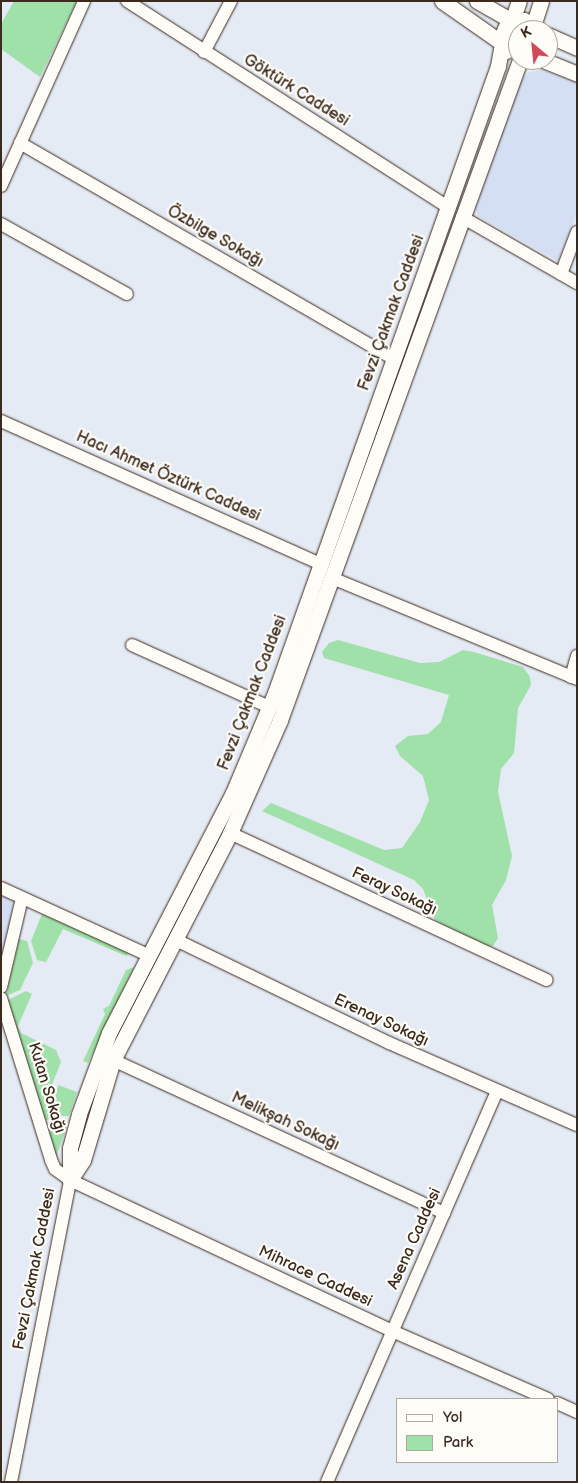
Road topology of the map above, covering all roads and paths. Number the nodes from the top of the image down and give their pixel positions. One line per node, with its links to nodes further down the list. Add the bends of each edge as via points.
1 (84, 1): 20 (street)
2 (127, 1): 15 (street, Göktürk Caddesi)
3 (231, 1): 15 (street)
4 (442, 1): 13 (main road)
5 (477, 1): 8 (main road)
6 (519, 1): 9 (main road)
7 (541, 1): 10 (main road)
8 (510, 20)
9 (512, 20)
10 (537, 20)
11 (508, 25): 13 (main road, Fevzi Çakmak Caddesi, via 503,29)
12 (558, 39): 14 (main road)
13 (502, 43): 16 (main road); 22 (main road, Fevzi Çakmak Caddesi, via 498,66)
14 (577, 48)
15 (204, 52): 22 (street, Göktürk Caddesi)
16 (508, 52)
17 (558, 66): 19 (main road)
18 (516, 70): 23 (main road, Fevzi Çakmak Caddesi)
19 (577, 74)
20 (20, 143): 21 (street); 29 (street, Özbilge Sokağı)
21 (1, 186)
22 (448, 207): 23 (main road); 29 (main road, Fevzi Çakmak Caddesi)
23 (462, 218): 26 (street); 32 (main road, Fevzi Çakmak Caddesi)
24 (1, 224): 28 (street)
25 (577, 232): 26 (street)
26 (561, 274): 27 (street)
27 (577, 283)
28 (127, 294)
29 (394, 359): 31 (main road, Fevzi Çakmak Caddesi)
30 (1, 421): 31 (street, Hacı Ahmet Öztürk Caddesi)
31 (320, 564): 36 (main road, Fevzi Çakmak Caddesi)
32 (332, 578): 35 (street); 37 (main road, Fevzi Çakmak Caddesi, via 280,720)
33 (132, 645): 36 (street)
34 (577, 656): 35 (street)
35 (574, 678)
36 (269, 707): 41 (main road, Fevzi Çakmak Caddesi, via 232,794)
37 (230, 833): 40 (main road, Fevzi Çakmak Caddesi); 42 (street, Feray Sokağı)
38 (1, 888): 39 (street)
39 (22, 898): 41 (street); 43 (street)
40 (176, 940): 45 (main road, Fevzi Çakmak Caddesi); 46 (street, Erenay Sokağı, via 314,1008)
41 (148, 955): 48 (main road, Fevzi Çakmak Caddesi, via 92,1076 70,1148)
42 (546, 980)
43 (1, 987)
44 (1, 998): 48 (street, Kutan Sokağı, via 51,1160 55,1169)
45 (113, 1060): 48 (main road, Fevzi Çakmak Caddesi, via 83,1160); 49 (street, Melikşah Sokağı)
46 (496, 1091): 47 (street, Erenay Sokağı); 49 (street, Asena Caddesi)
47 (577, 1125)
48 (70, 1180): 50 (street, Mihrace Caddesi); 54 (street, Fevzi Çakmak Caddesi)
49 (444, 1213): 50 (street, Asena Caddesi)
50 (392, 1331): 51 (street, Mihrace Caddesi); 55 (street, Asena Caddesi)
51 (546, 1398)
52 (558, 1403): 53 (street)
53 (577, 1412)
54 (10, 1482)
55 (328, 1482)

